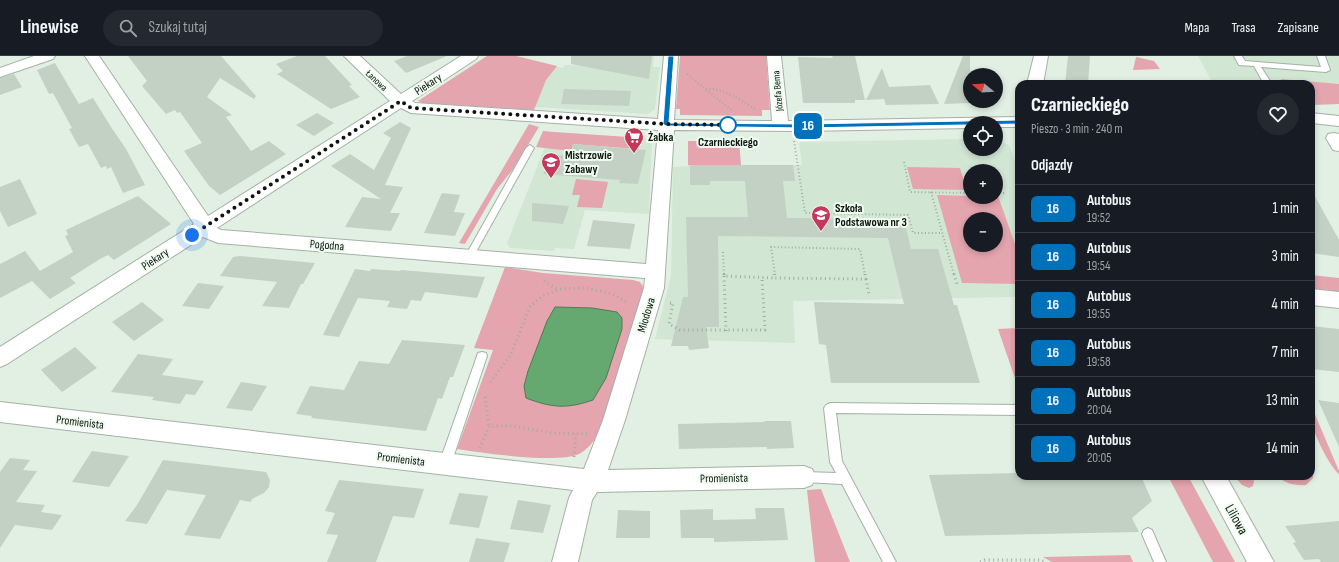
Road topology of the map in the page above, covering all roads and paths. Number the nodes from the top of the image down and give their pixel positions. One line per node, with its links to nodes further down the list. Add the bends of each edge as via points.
1 (48, 56): 11 (street)
2 (92, 56): 30 (street, Pogodna)
3 (351, 56): 15 (street, Łanowa)
4 (471, 56): 15 (street, Piekary)
5 (774, 56): 24 (street, Józefa Bema)
6 (1041, 56): 12 (street)
7 (1238, 56): 10 (lane, via 1242,63)
8 (1321, 56): 10 (lane, via 1326,70)
9 (671, 62): 14 (path); 23 (street, Miodowa)
10 (1256, 64): 13 (lane)
11 (0, 73)
12 (1036, 80)
13 (1266, 80)
14 (705, 90): 16 (path, via 715,89 723,92); 17 (path)
15 (401, 101): 23 (street, Łanowa, via 411,108); 30 (street, Piekary)
16 (762, 112)
17 (734, 113)
18 (1339, 113): 19 (street)
19 (1315, 114)
20 (1315, 118): 21 (street)
21 (1339, 121)
22 (1015, 122): 24 (street, Łanowa)
23 (666, 124): 24 (street, Łanowa); 34 (street, Miodowa)
24 (781, 126)
25 (794, 137): 31 (path, via 805,213 908,215 913,233)
26 (530, 148): 33 (lane)
27 (904, 162): 28 (path, via 910,192)
28 (931, 192): 29 (path); 31 (path)
29 (963, 193)
30 (204, 226): 33 (street, Pogodna, via 218,236); 47 (street, Piekary)
31 (942, 233): 39 (path)
32 (723, 252): 35 (path)
33 (469, 257): 34 (street, Pogodna)
34 (656, 272): 42 (street, Miodowa)
35 (724, 276): 36 (path); 45 (path)
36 (762, 278): 37 (path); 45 (path, via 765,330)
37 (775, 278): 38 (path); 38 (path, via 771,247 860,249)
38 (866, 279): 40 (path)
39 (957, 284)
40 (869, 295)
41 (1315, 297): 43 (street)
42 (651, 300): 45 (path, via 673,303 669,324 680,330); 61 (street, Miodowa, via 614,420)
43 (1339, 300)
44 (630, 305): 48 (path, via 614,295 590,288 578,287 548,293 531,306 512,354)
45 (726, 331)
46 (482, 356): 57 (lane)
47 (0, 358)
48 (489, 383)
49 (484, 394): 52 (path, via 490,418)
50 (1015, 410): 59 (lane, via 830,408 836,462)
51 (0, 412): 57 (street, Promienista)
52 (489, 426): 54 (path, via 513,426 552,433); 55 (path)
53 (592, 430): 54 (path, via 589,434)
54 (576, 434): 56 (path)
55 (478, 451)
56 (574, 460)
57 (445, 464): 61 (street, Promienista)
58 (804, 477): 59 (lane); 61 (street, Promienista)
59 (845, 479): 64 (lane)
60 (1214, 480): 68 (street, Liliowa)
61 (590, 481): 63 (street, Miodowa, via 581,498)
62 (1148, 534): 67 (lane)
63 (565, 562)
64 (890, 562)
65 (980, 562): 66 (path)
66 (1045, 562)
67 (1160, 562)
68 (1261, 562)

